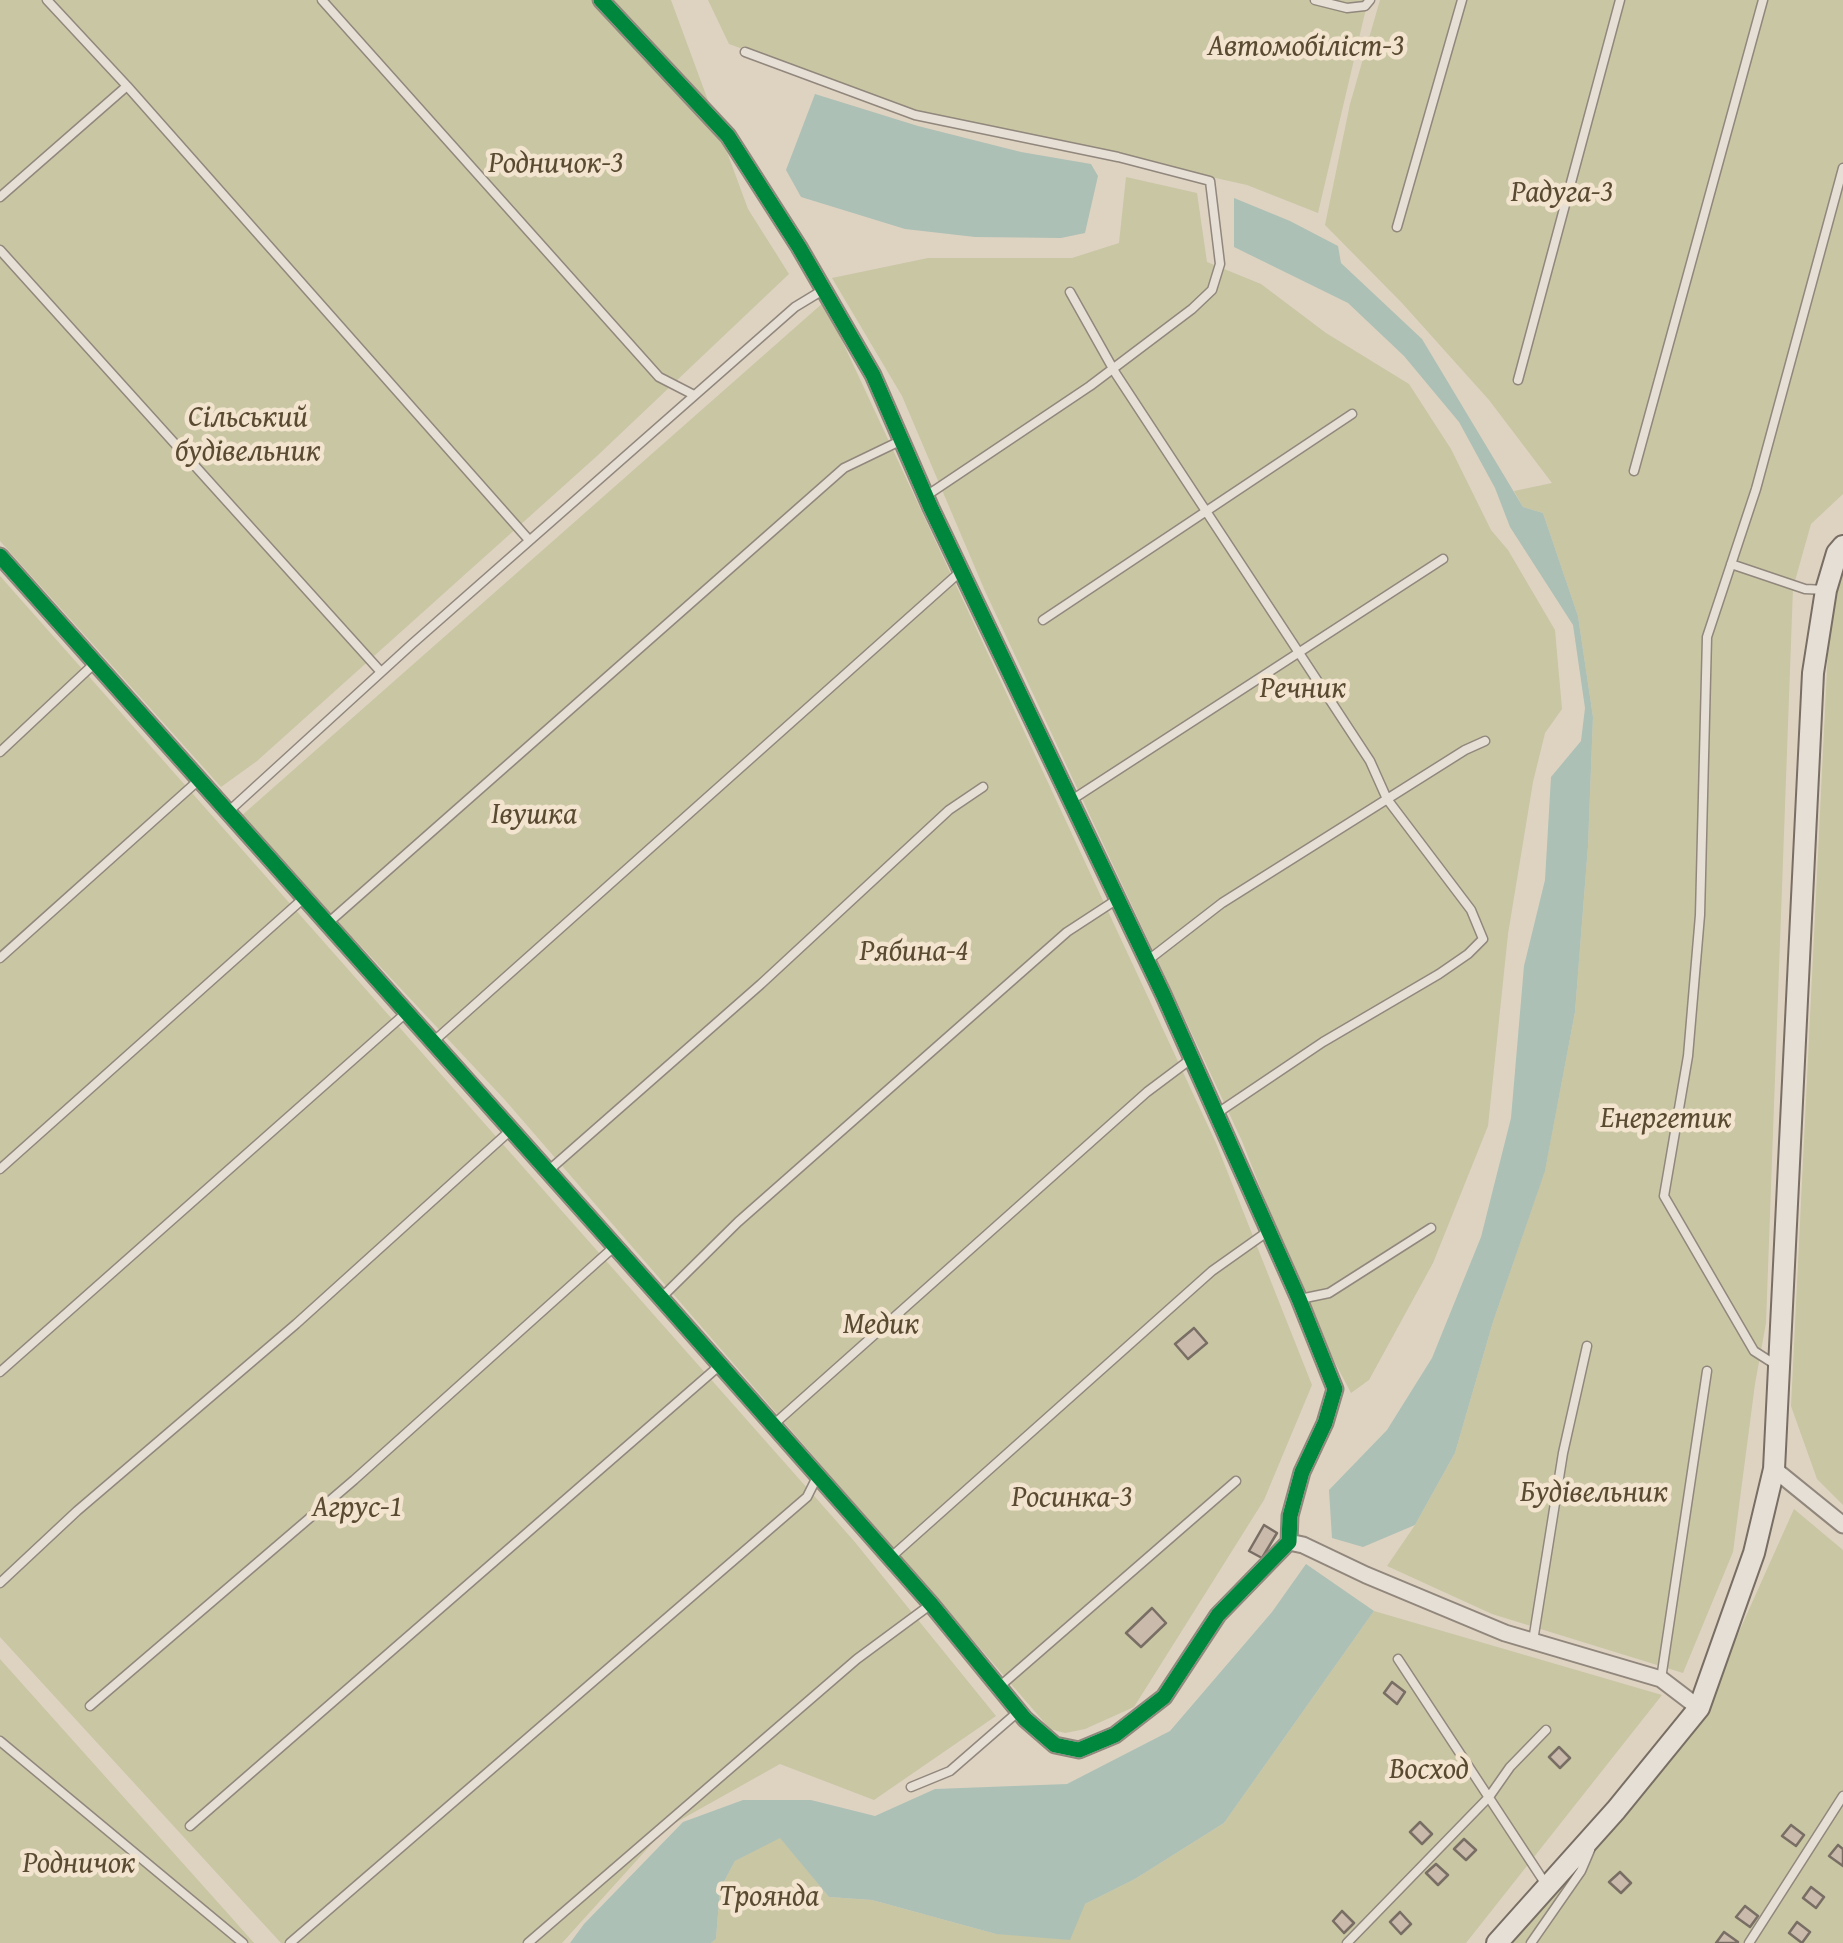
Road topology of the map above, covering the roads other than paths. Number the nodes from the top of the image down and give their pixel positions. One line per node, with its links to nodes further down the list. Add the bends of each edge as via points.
1 (47, 0): 10 (lane)
2 (322, 0): 19 (lane, via 660,376)
3 (601, 0): 15 (street, via 728,136)
4 (1315, 0): 5 (lane, via 1347,8)
5 (1370, 0)
6 (1462, 0): 13 (lane)
7 (1620, 0): 18 (lane)
8 (1764, 0): 22 (lane)
9 (745, 52): 17 (lane, via 916,115 1210,182 1220,264 1212,290)
10 (127, 86): 12 (lane); 25 (lane)
11 (1843, 168): 29 (lane)
12 (0, 198)
13 (1397, 227)
14 (0, 250): 35 (lane)
15 (824, 289): 19 (lane, via 795,306); 21 (street)
16 (1070, 292): 17 (lane)
17 (1113, 368): 23 (lane); 24 (lane)
18 (1518, 380)
19 (694, 395): 25 (lane)
20 (1352, 414): 24 (lane)
21 (902, 440): 23 (street); 45 (lane, via 844,468)
22 (1634, 471)
23 (926, 496): 30 (street)
24 (1206, 511): 32 (lane); 33 (lane)
25 (530, 540): 35 (lane)
26 (1841, 551): 31 (street)
27 (0, 556): 34 (street)
28 (1443, 559): 33 (lane)
29 (1731, 564): 31 (lane, via 1804,590); 62 (lane, via 1707,637 1700,915 1688,1056 1664,1196 1754,1351)
30 (961, 571): 41 (street); 49 (lane)
31 (1826, 590): 62 (street, via 1813,673)
32 (1043, 620)
33 (1299, 652): 40 (lane); 41 (lane)
34 (96, 662): 37 (lane); 38 (street)
35 (381, 672): 42 (lane)
36 (1485, 741): 40 (lane)
37 (0, 752)
38 (200, 780): 42 (street); 46 (lane)
39 (983, 788): 54 (lane, via 950,810)
40 (1388, 799): 47 (lane, via 1222,903); 51 (lane, via 1472,910 1483,939)
41 (1070, 801): 44 (street)
42 (228, 811): 43 (street)
43 (305, 897): 45 (street); 53 (lane)
44 (1118, 899): 47 (street); 58 (lane, via 1066,932)
45 (328, 923): 48 (street)
46 (0, 958)
47 (1148, 962): 50 (street)
48 (407, 1012): 49 (street); 64 (lane)
49 (434, 1042): 52 (street)
50 (1192, 1059): 51 (street); 65 (lane)
51 (1216, 1114): 56 (street)
52 (512, 1130): 54 (street); 72 (lane)
53 (0, 1169)
54 (548, 1171): 57 (street)
55 (1432, 1228): 59 (lane, via 1328,1292)
56 (1267, 1232): 59 (street); 71 (lane, via 1212,1271)
57 (615, 1246): 58 (street); 78 (lane)
58 (661, 1298): 61 (street)
59 (1299, 1299): 70 (street, via 1335,1390 1302,1472)
60 (1586, 1346): 74 (lane)
61 (720, 1365): 65 (street); 87 (lane)
62 (1780, 1368): 66 (street)
63 (1707, 1371): 76 (lane)
64 (0, 1372)
65 (773, 1425): 67 (street)
66 (1774, 1469): 69 (street); 79 (street, via 1754,1553)
67 (818, 1476): 71 (street); 90 (lane, via 807,1497)
68 (1236, 1481): 77 (lane)
69 (1843, 1525)
70 (1289, 1542): 74 (street); 80 (street, via 1218,1615 1164,1697 1115,1736 1079,1750 1055,1745)
71 (890, 1558): 73 (street)
72 (0, 1583)
73 (930, 1604): 77 (street); 91 (lane, via 857,1659)
74 (1532, 1641): 76 (street)
75 (1398, 1659): 85 (lane)
76 (1661, 1679): 79 (street)
77 (999, 1687): 80 (street)
78 (90, 1706)
79 (1699, 1708): 86 (street)
80 (1019, 1711): 83 (lane, via 950,1771)
81 (1546, 1730): 85 (lane)
82 (0, 1741): 89 (lane)
83 (911, 1787)
84 (1843, 1796): 95 (lane)
85 (1489, 1797): 88 (lane); 92 (lane)
86 (1616, 1810): 88 (street); 94 (lane)
87 (190, 1826)
88 (1548, 1886): 93 (street)
89 (243, 1943)
90 (290, 1943)
91 (528, 1943)
92 (1347, 1943)
93 (1497, 1943)
94 (1531, 1943)
95 (1749, 1943)

